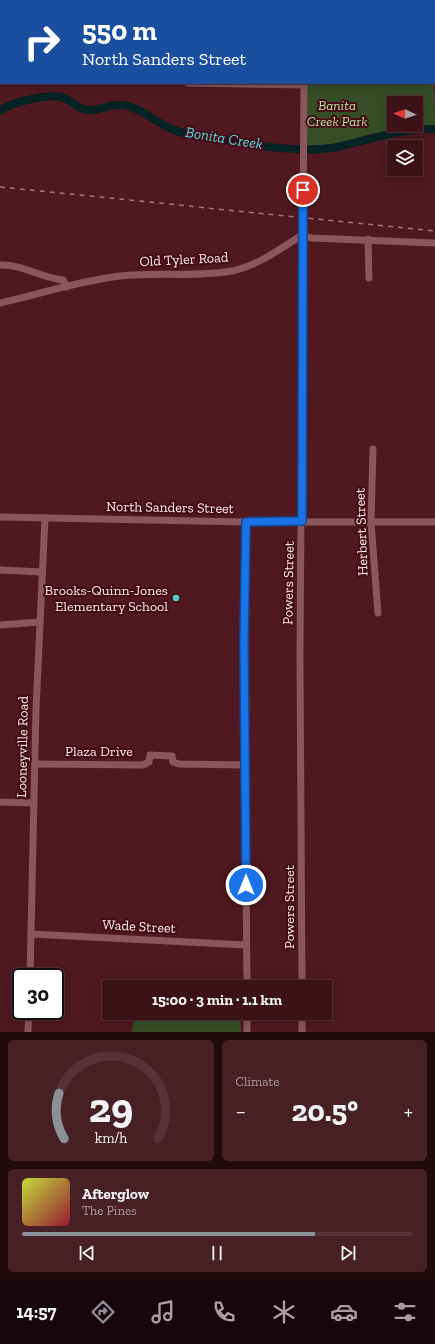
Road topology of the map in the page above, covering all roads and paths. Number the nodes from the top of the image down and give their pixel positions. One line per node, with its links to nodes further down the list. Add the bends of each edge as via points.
1 (304, 84): 2 (street, Powers Street)
2 (302, 235): 3 (street, via 311,238); 7 (street, Old Tyler Road, via 255,263 232,271 137,274); 12 (street, Powers Street)
3 (368, 239): 4 (street); 6 (street)
4 (435, 243)
5 (0, 265): 7 (street, via 10,265 45,277 63,280)
6 (369, 278)
7 (67, 287): 8 (street, Old Tyler Road)
8 (0, 303)
9 (373, 449): 14 (street, Herbert Street)
10 (0, 517): 11 (street, North Sanders Street)
11 (45, 518): 13 (street, North Sanders Street); 17 (street, Looneyville Road)
12 (302, 521): 13 (street, North Sanders Street); 14 (street, North Sanders Street); 29 (street, Powers Street)
13 (246, 522): 22 (street)
14 (371, 522): 15 (street, North Sanders Street); 18 (street, Herbert Street)
15 (435, 522)
16 (0, 570): 17 (street)
17 (42, 572): 19 (street, Looneyville Road)
18 (378, 613)
19 (40, 622): 20 (street); 21 (street, Looneyville Road)
20 (0, 625)
21 (35, 764): 22 (street, Plaza Drive, via 143,764 148,762 150,756 172,756 173,762 178,764); 24 (street, Looneyville Road)
22 (245, 765): 26 (street)
23 (0, 802): 24 (street)
24 (34, 803): 25 (street, Looneyville Road)
25 (31, 934): 26 (street, Wade Street); 27 (street, Looneyville Road)
26 (246, 945): 28 (street)
27 (30, 968)
28 (247, 980)
29 (302, 980)
30 (29, 1020): 33 (street)
31 (247, 1020): 34 (street)
32 (302, 1020): 35 (street)
33 (28, 1032)
34 (247, 1032)
35 (302, 1032)

